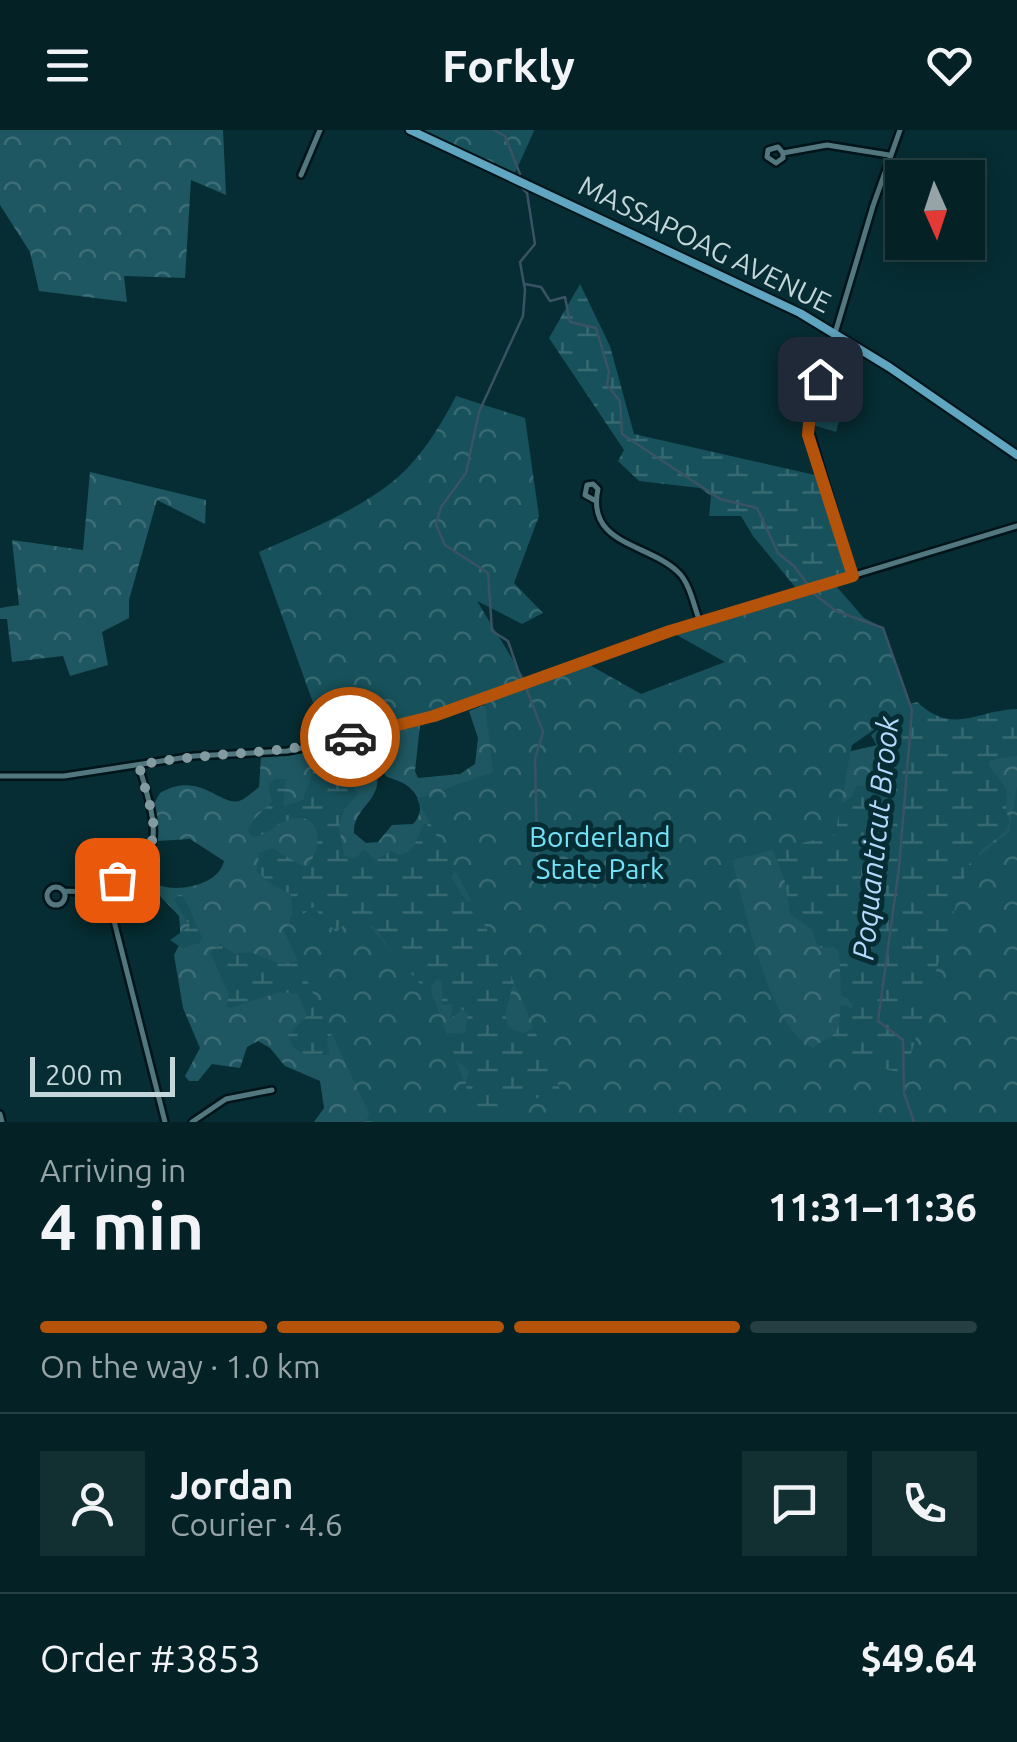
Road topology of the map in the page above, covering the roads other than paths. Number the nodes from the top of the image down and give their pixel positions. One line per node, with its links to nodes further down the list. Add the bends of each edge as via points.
1 (320, 130): 6 (street)
2 (410, 130): 7 (main road, MASSAPOAG AVENUE)
3 (900, 130): 5 (street)
4 (784, 152): 5 (street, via 827,145)
5 (889, 155): 7 (street)
6 (301, 175)
7 (834, 332): 8 (main road, MASSAPOAG AVENUE); 11 (street, via 808,429)
8 (1017, 454)
9 (594, 500): 12 (street, via 610,532 682,576)
10 (1017, 526): 11 (street)
11 (853, 576): 12 (street)
12 (700, 622): 13 (street, via 421,720 310,748)
13 (139, 765): 14 (street, via 52,777); 16 (street, via 153,840 146,859)
14 (0, 776)
15 (63, 891): 16 (street)
16 (110, 892): 20 (street)
17 (272, 1090): 21 (street, via 226,1099)
18 (0, 1114): 19 (street)
19 (2, 1122)
20 (164, 1122)
21 (192, 1122)

